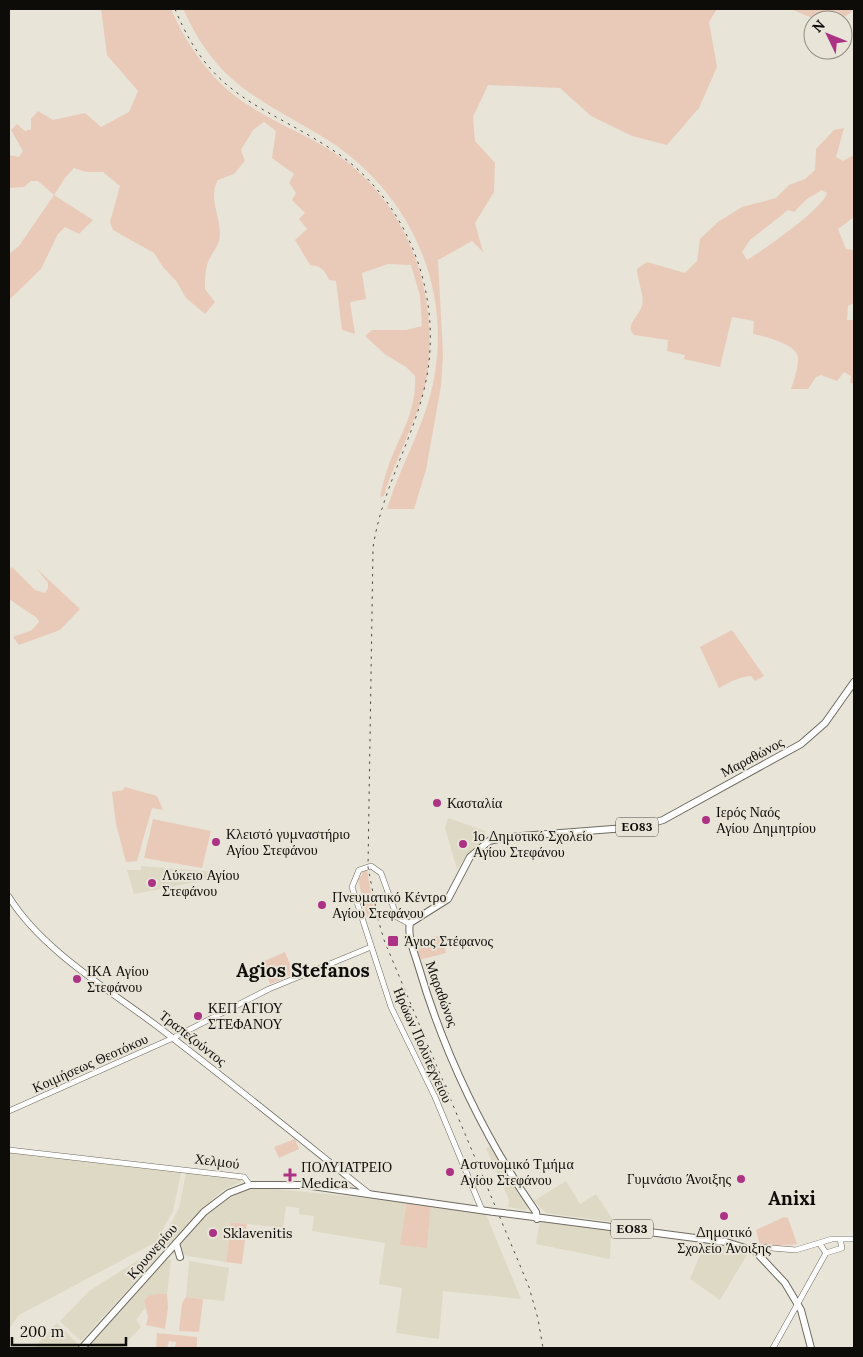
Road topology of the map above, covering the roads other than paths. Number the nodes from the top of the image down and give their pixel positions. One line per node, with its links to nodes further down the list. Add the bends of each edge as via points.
1 (854, 682): 3 (main road, Μαραθώνος / ΕΟ83, via 824,723 801,744 658,822 602,831 507,837 485,843 467,861 448,899)
2 (9, 897): 5 (main road, Τραπεζούντος, via 22,917 49,944)
3 (410, 924): 4 (street, Ηρώων Πολυτεχνείου, via 396,915 377,869 371,866 362,868 352,887); 11 (main road, Μαραθώνος, via 411,941 423,982 447,1044 496,1147 536,1212)
4 (371, 947): 5 (street, Κοιμήσεως Θεοτόκου, via 269,989); 10 (street, Ηρώων Πολυτεχνείου, via 392,1007 435,1096)
5 (173, 1038): 6 (street, Κοιμήσεως Θεοτόκου); 9 (main road, Τραπεζούντος)
6 (9, 1111)
7 (9, 1150): 8 (street, Χελμού, via 244,1177)
8 (250, 1185): 9 (main road, Χελμού, via 305,1185); 14 (main road, Κρυονερίου, via 215,1202)
9 (368, 1193): 10 (main road, Χελμού)
10 (482, 1210): 11 (main road, Χελμού, bridge)
11 (537, 1219): 16 (main road, ΕΟ83, via 726,1242)
12 (840, 1239): 13 (street); 15 (street); 17 (street, via 842,1248)
13 (854, 1239)
14 (176, 1243): 18 (main road); 20 (main road, Κρυονερίου)
15 (820, 1244): 16 (street, via 796,1250 760,1248); 17 (street)
16 (758, 1253): 19 (main road, via 785,1283)
17 (826, 1253): 19 (street)
18 (180, 1256)
19 (799, 1305): 21 (street); 22 (main road)
20 (82, 1348)
21 (773, 1348)
22 (810, 1348)

